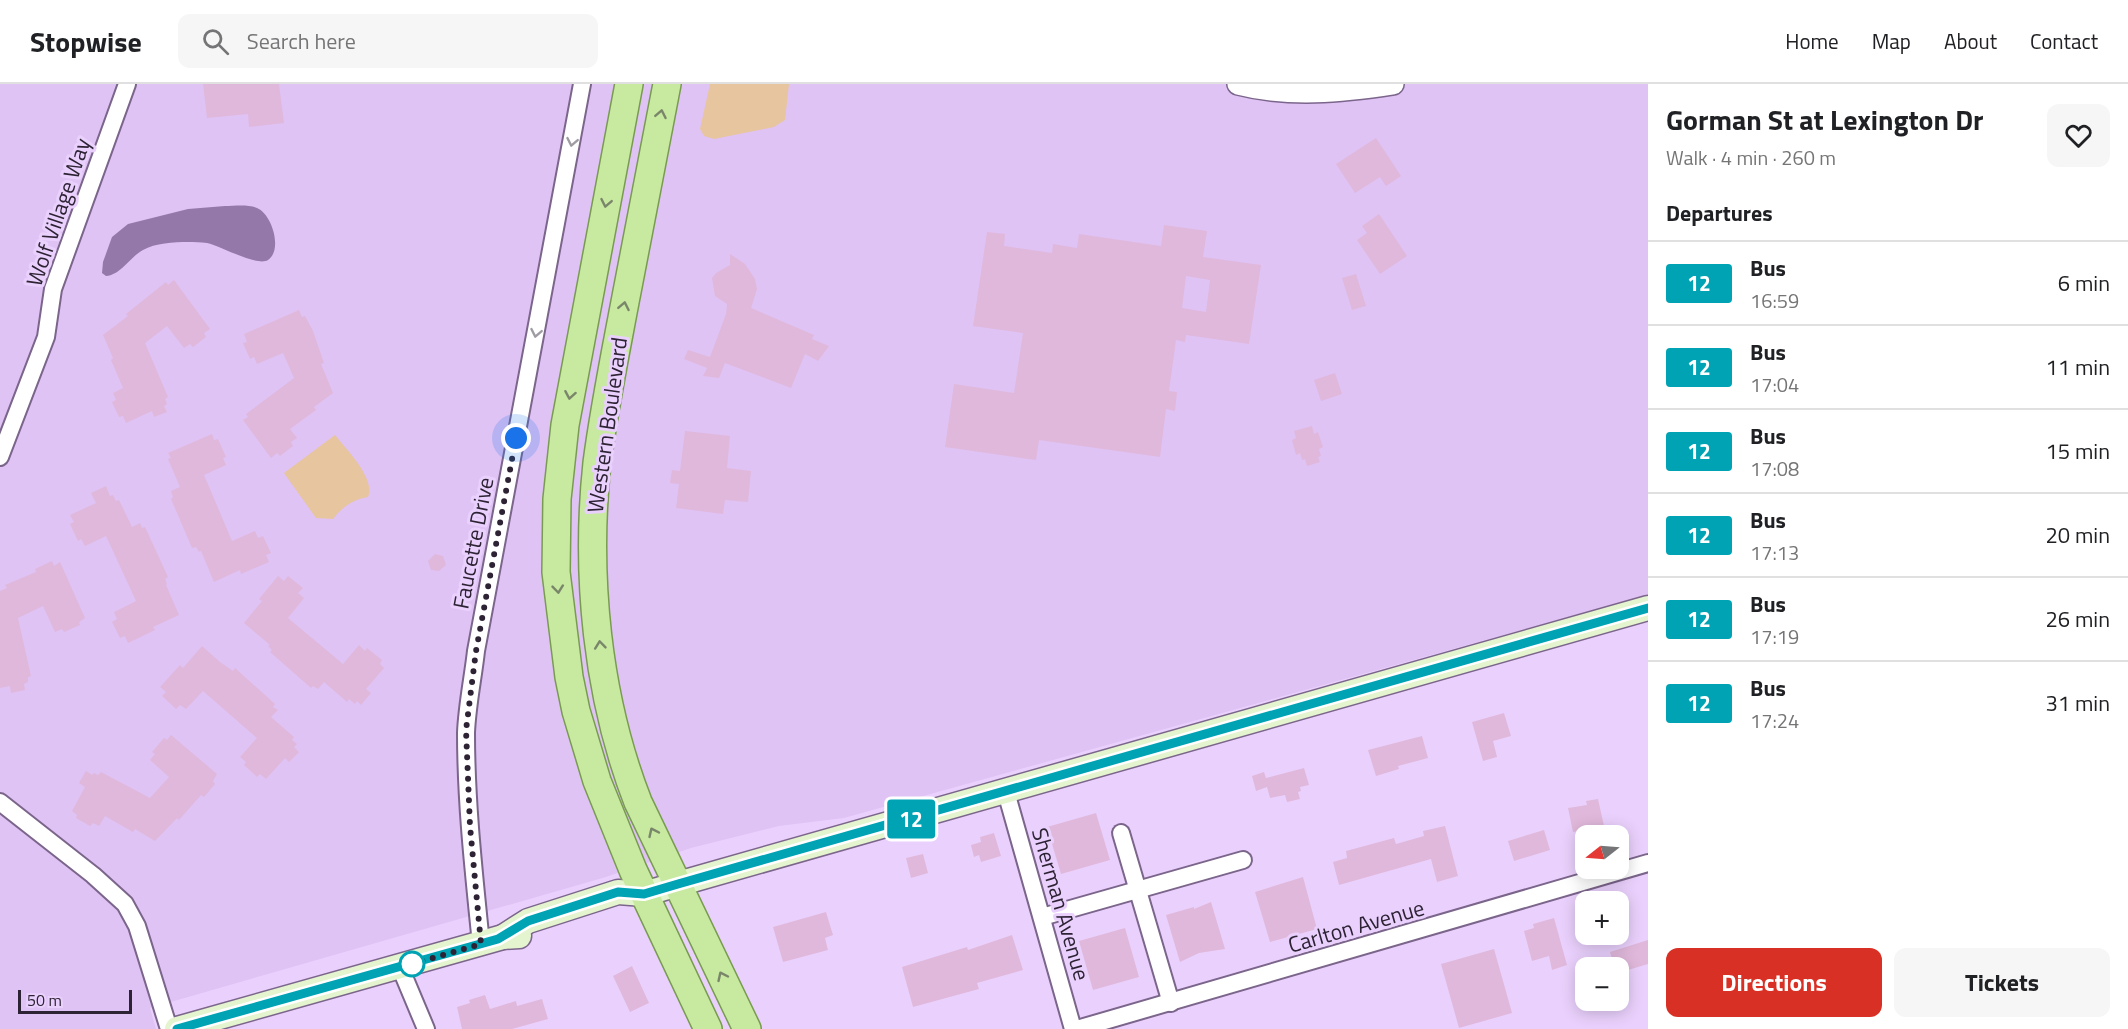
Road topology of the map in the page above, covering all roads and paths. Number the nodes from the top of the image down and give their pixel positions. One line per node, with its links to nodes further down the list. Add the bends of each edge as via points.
1 (127, 84): 7 (street, Wolf Village Way, via 53,289 46,337)
2 (582, 84): 18 (street, Faucette Drive, one-way to 18, via 480,629 466,730 467,789)
3 (629, 84): 16 (main road, Western Boulevard, one-way to 16, via 565,425 557,490 556,572 576,711 597,781)
4 (668, 84): 14 (main road, Western Boulevard, one-way to 4, via 638,802 614,729 604,681 593,558 603,420)
5 (1238, 84): 6 (street, via 1326,92)
6 (1393, 84)
7 (0, 457)
8 (1648, 608): 9 (main road)
9 (1006, 792): 14 (main road); 17 (street, Sherman Avenue)
10 (0, 802): 21 (street, via 125,904 137,926)
11 (1120, 833): 15 (street)
12 (1243, 860): 15 (street)
13 (1648, 863): 20 (street, Carlton Avenue)
14 (678, 884): 16 (main road); 25 (main road, Western Boulevard, one-way to 14)
15 (1138, 890): 17 (street); 20 (street)
16 (644, 894): 18 (main road, via 618,892 528,921); 24 (main road, Western Boulevard)
17 (1041, 917): 26 (street, Sherman Avenue)
18 (492, 941): 19 (main road)
19 (400, 967): 22 (main road); 23 (street)
20 (1172, 1002): 26 (street, Carlton Avenue)
21 (170, 1029)
22 (177, 1029)
23 (426, 1029)
24 (708, 1029)
25 (747, 1029)
26 (1075, 1029)

